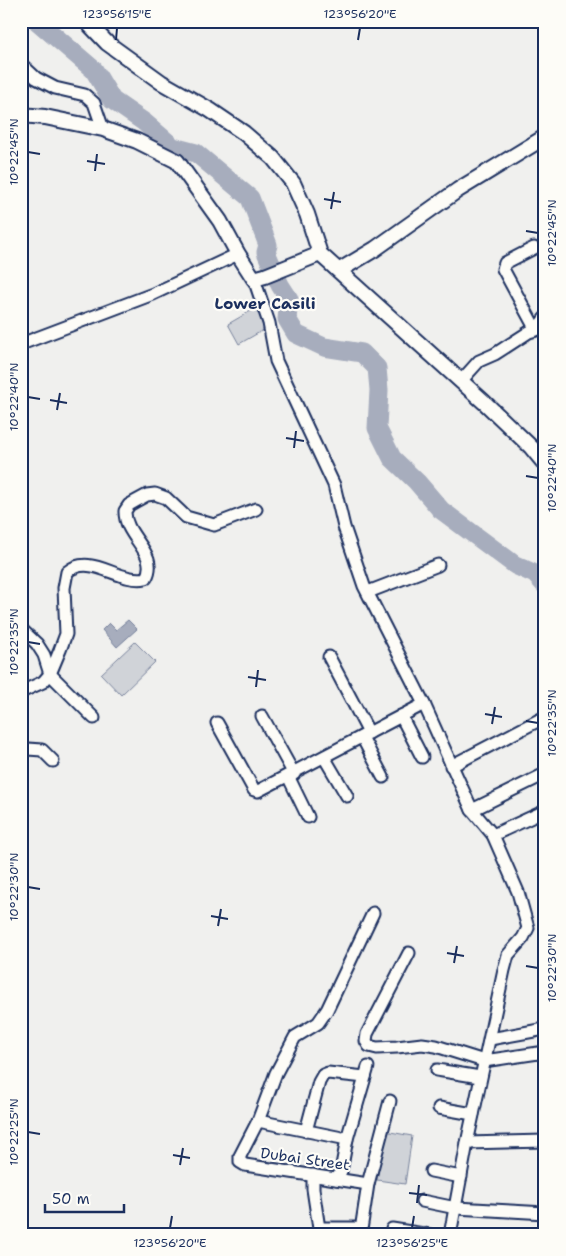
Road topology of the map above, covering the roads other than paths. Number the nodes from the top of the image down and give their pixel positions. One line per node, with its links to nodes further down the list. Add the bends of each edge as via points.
1 (86, 21): 8 (street, via 107,43 162,82 244,132 272,158 293,182)
2 (21, 64): 4 (street, via 36,78 55,88 85,95 94,103)
3 (21, 115): 4 (street)
4 (104, 129): 7 (street, via 177,161 220,221)
5 (545, 137): 9 (street, via 458,190)
6 (534, 248): 12 (street, via 505,263 504,270)
7 (238, 254): 10 (street); 13 (street, via 153,294)
8 (320, 254): 9 (street); 10 (street)
9 (340, 270): 14 (street)
10 (260, 278): 18 (street, via 276,361 334,485 344,527)
11 (545, 318): 12 (street)
12 (536, 330): 14 (street, via 480,362)
13 (21, 344)
14 (461, 381): 15 (street, via 531,446)
15 (545, 464)
16 (256, 509): 21 (street, via 214,525 186,517 166,498 154,494 148,494 129,506 124,511 126,524 151,568 146,578 132,579 84,564 67,572 64,588 66,634)
17 (438, 565): 18 (street)
18 (368, 592): 23 (street)
19 (21, 629): 21 (street, via 37,644)
20 (329, 657): 29 (street)
21 (50, 674): 22 (street, via 42,682); 27 (street)
22 (21, 692)
23 (424, 704): 25 (street); 34 (street)
24 (262, 716): 36 (street)
25 (402, 716): 29 (street); 32 (street)
26 (545, 717): 34 (street)
27 (94, 718)
28 (217, 723): 36 (street, via 254,790 261,791)
29 (366, 735): 31 (street); 37 (street)
30 (21, 753): 33 (street, via 28,749 42,750)
31 (324, 757): 36 (street); 38 (street)
32 (422, 757)
33 (53, 761)
34 (451, 766): 39 (street)
35 (545, 774): 39 (street)
36 (291, 775): 41 (street)
37 (384, 777)
38 (347, 796)
39 (472, 810): 42 (street)
40 (545, 811): 42 (street)
41 (308, 816)
42 (493, 835): 46 (street, via 518,892 528,928 508,956)
43 (373, 913): 54 (street, via 327,1010 318,1023 295,1037 276,1073)
44 (408, 953): 48 (street, via 367,1034 369,1046 422,1044)
45 (545, 1029): 46 (street)
46 (490, 1039): 48 (street)
47 (545, 1052): 48 (street)
48 (484, 1061): 50 (street)
49 (437, 1070): 50 (street)
50 (480, 1077): 53 (street)
51 (390, 1101): 63 (street)
52 (439, 1108): 53 (street)
53 (473, 1114): 58 (street)
54 (258, 1121): 55 (street); 60 (street, Dubai Street, via 240,1162)
55 (306, 1131): 56 (street); 56 (street, via 323,1075 367,1072)
56 (347, 1139): 62 (street)
57 (545, 1140): 58 (street)
58 (467, 1143): 61 (street)
59 (431, 1172): 61 (street)
60 (313, 1175): 62 (street, Dubai Street); 68 (street)
61 (461, 1177): 65 (street)
62 (337, 1179): 63 (street, Dubai Street)
63 (368, 1184): 69 (street)
64 (422, 1201): 65 (street)
65 (456, 1208): 66 (street); 71 (street)
66 (545, 1213)
67 (392, 1229): 70 (street)
68 (320, 1232): 69 (street, via 354,1228)
69 (362, 1232)
70 (430, 1235)
71 (450, 1235)

